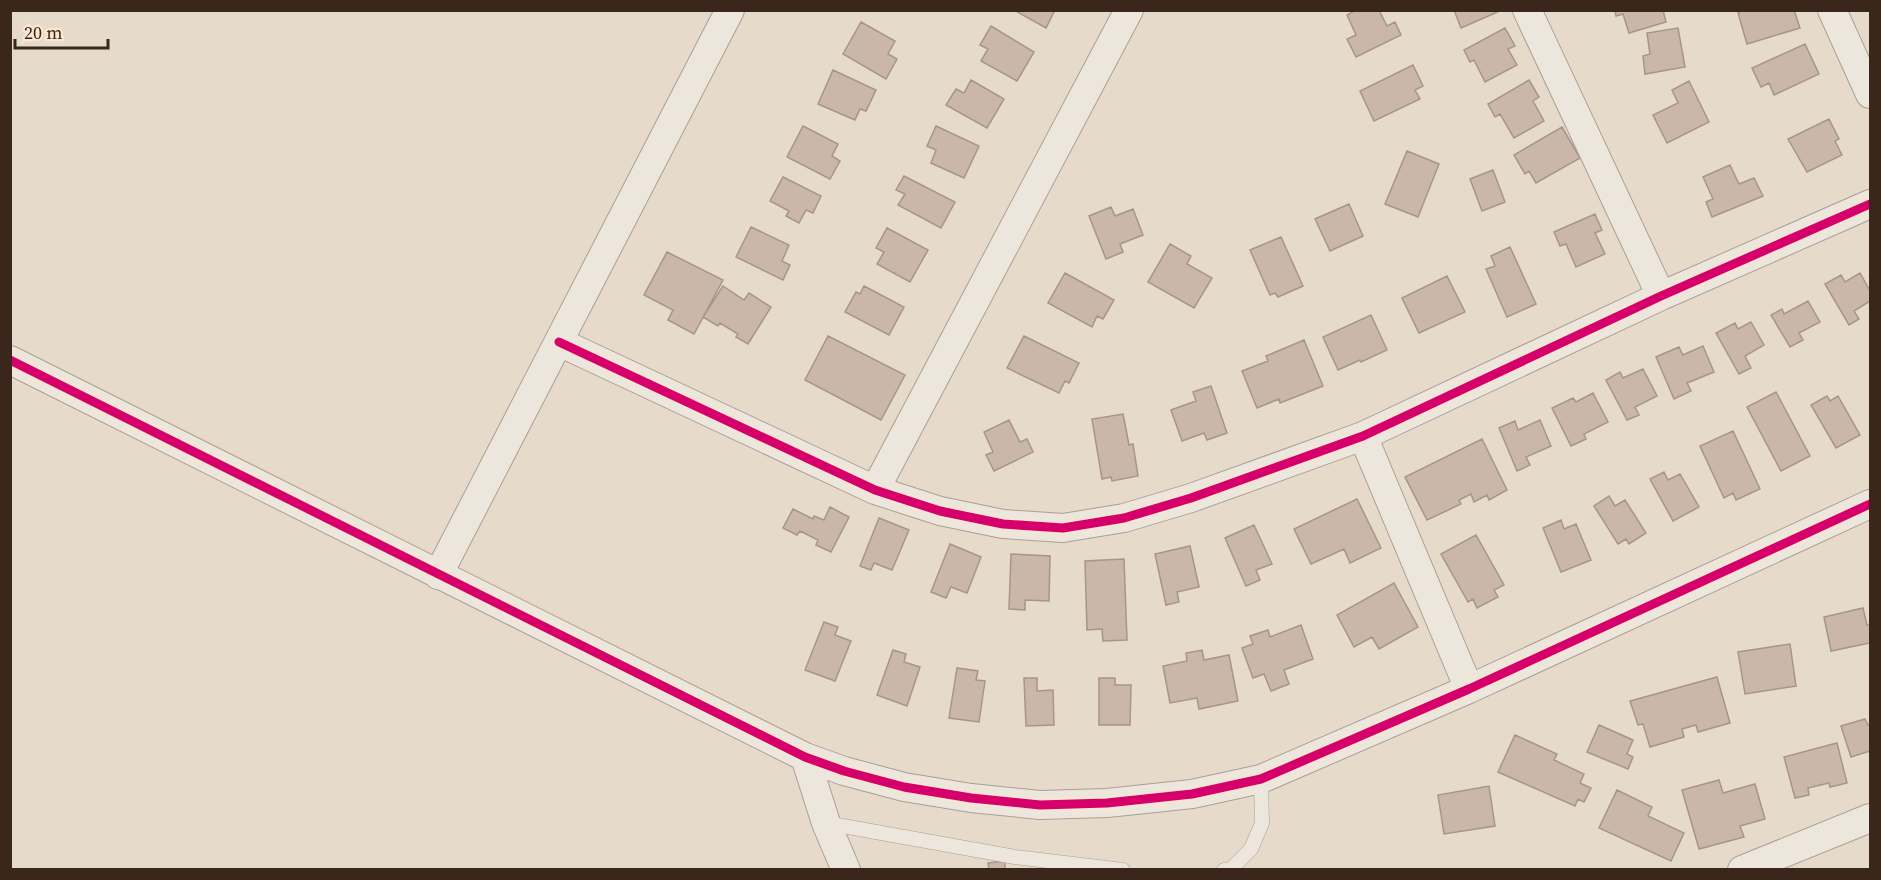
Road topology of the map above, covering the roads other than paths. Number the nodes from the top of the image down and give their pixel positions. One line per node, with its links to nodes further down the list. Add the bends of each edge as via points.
1 (730, 10): 8 (street)
2 (1129, 10): 11 (street)
3 (1527, 10): 7 (street)
4 (1832, 10): 5 (street)
5 (1870, 94)
6 (1870, 204): 7 (street)
7 (1661, 296): 10 (street)
8 (560, 342): 11 (street); 13 (street)
9 (10, 360): 13 (street)
10 (1363, 436): 11 (street, via 1180,501 1124,518 1063,528 1003,524 940,511); 14 (street)
11 (875, 490)
12 (1870, 504): 14 (street)
13 (438, 575): 15 (street)
14 (1469, 689): 16 (street)
15 (805, 757): 16 (street, via 904,787 1040,805 1192,794); 18 (street)
16 (1261, 779): 21 (lane, via 1262,823 1251,849 1231,869)
17 (1870, 818): 22 (street)
18 (826, 823): 19 (street); 20 (lane, via 1015,857)
19 (846, 870)
20 (1124, 870)
21 (1224, 870)
22 (1742, 870)

